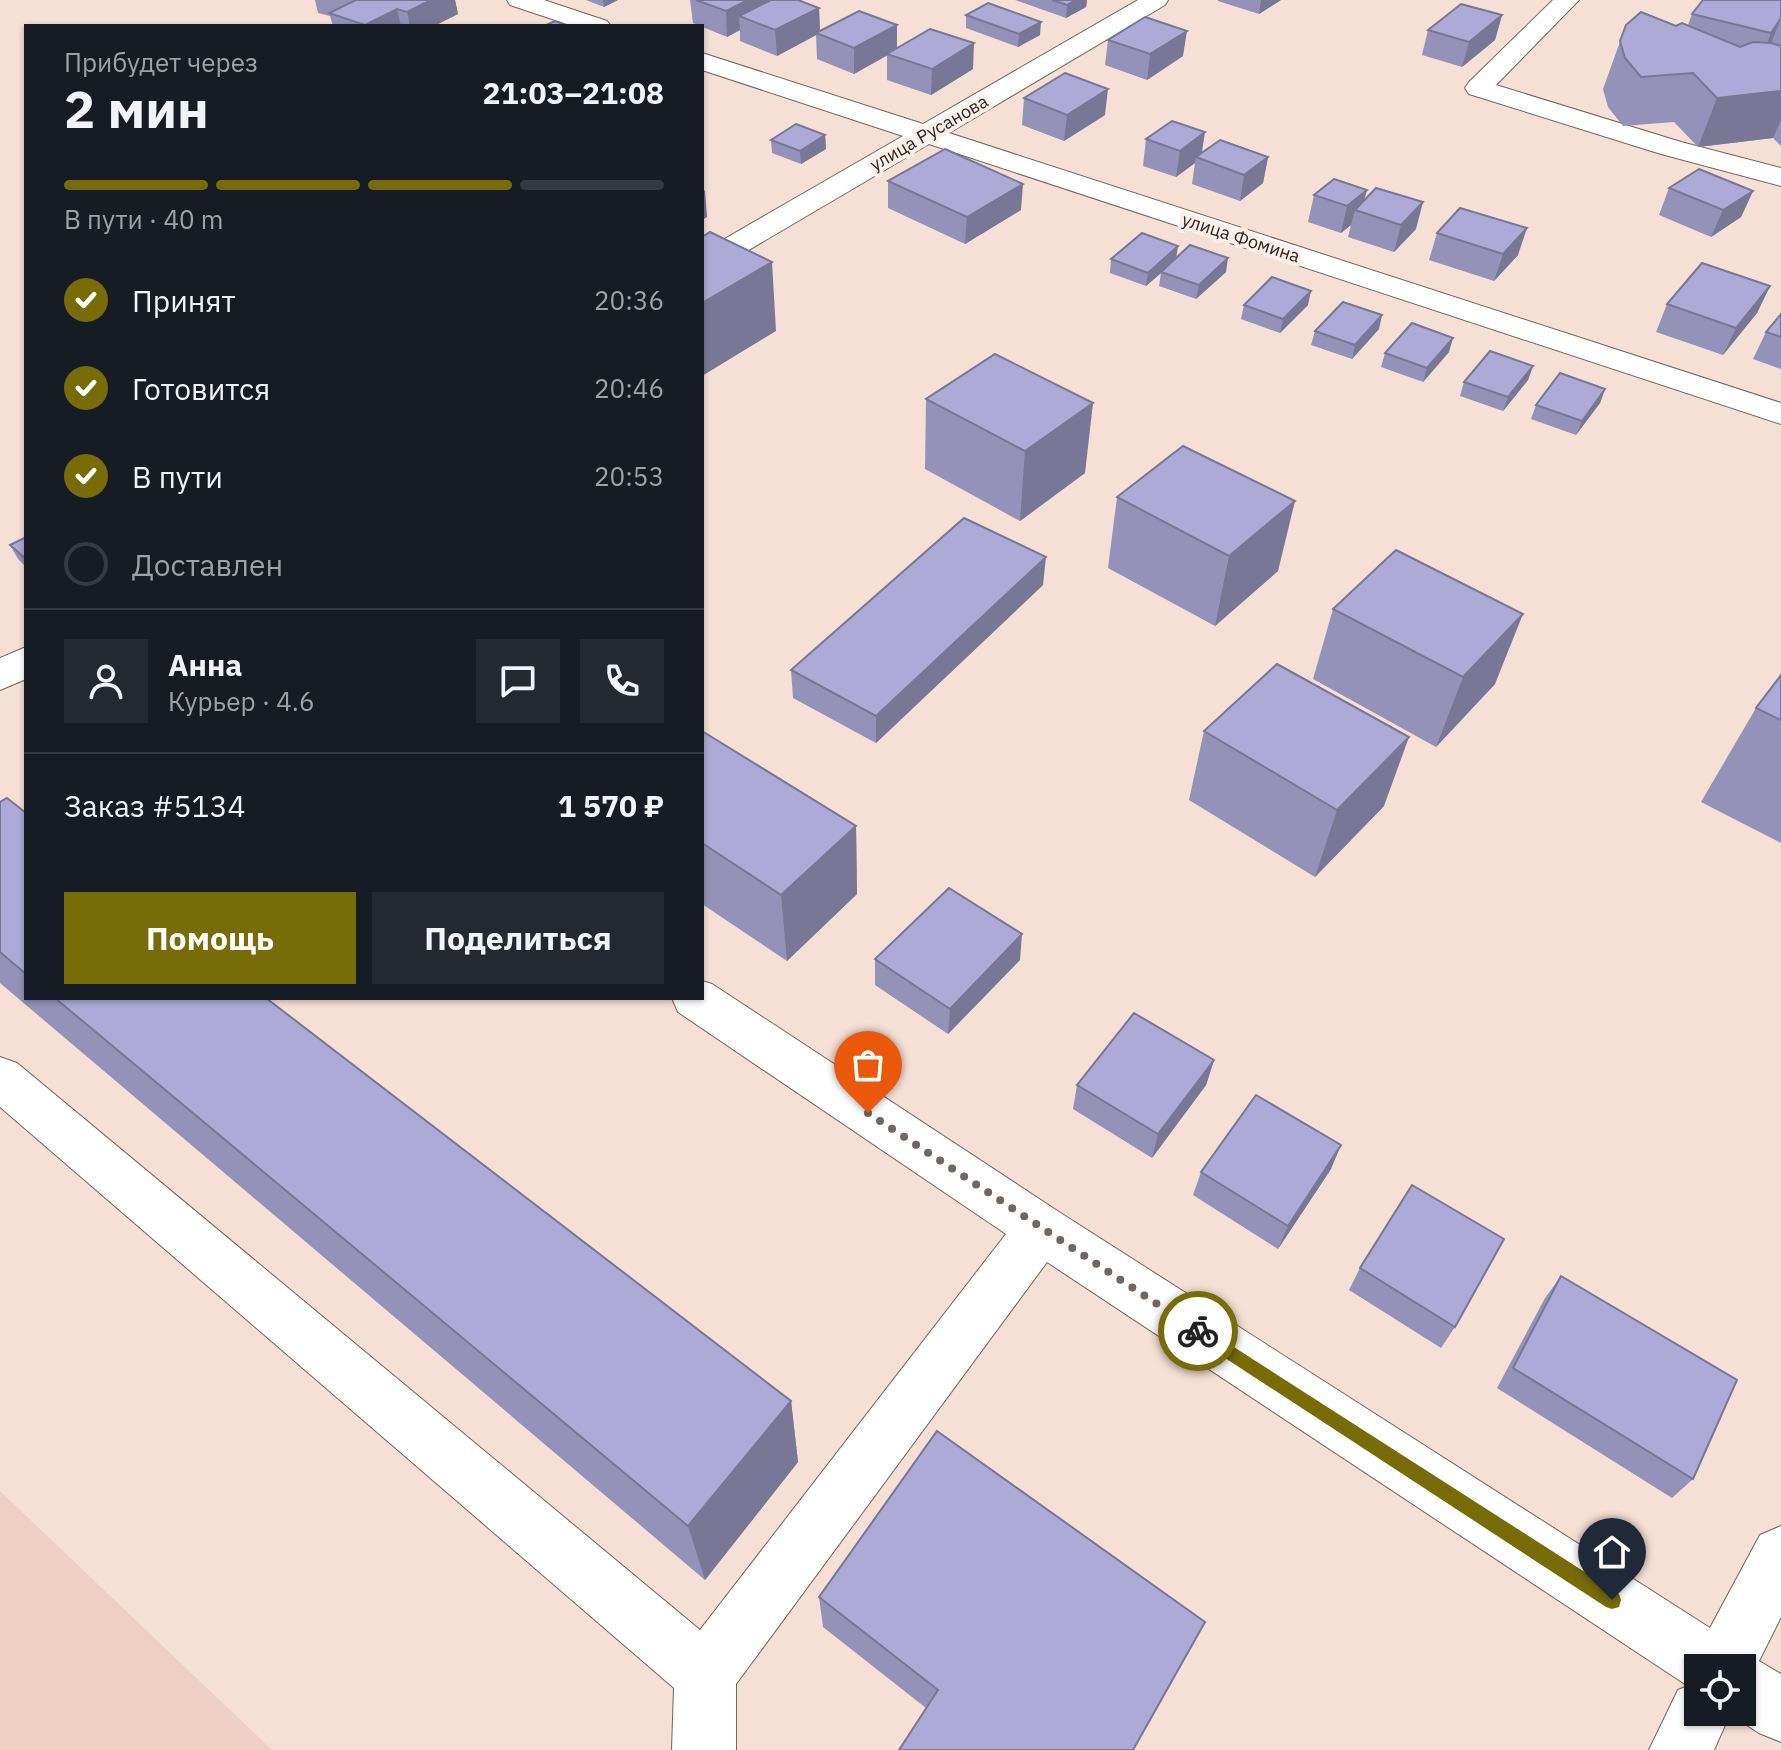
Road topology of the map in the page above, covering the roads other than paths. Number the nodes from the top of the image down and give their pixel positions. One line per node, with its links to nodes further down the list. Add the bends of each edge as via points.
1 (519, 0): 4 (street)
2 (1156, 0): 6 (street, улица Русанова)
3 (1567, 0): 7 (street, via 1478,88)
4 (592, 24)
5 (704, 62): 6 (street, улица Фомина)
6 (926, 135): 8 (street, улица Русанова); 9 (street, улица Фомина)
7 (1781, 177)
8 (704, 264)
9 (1781, 414)
10 (24, 662): 11 (street)
11 (0, 676)
12 (698, 1000): 14 (street)
13 (0, 1078): 18 (street)
14 (1041, 1229): 16 (street); 18 (street)
15 (1781, 1556): 17 (street)
16 (1694, 1654)
17 (1729, 1654)
18 (705, 1674): 22 (street)
19 (1756, 1694): 20 (street)
20 (1781, 1711)
21 (1693, 1726): 23 (street)
22 (704, 1750)
23 (1681, 1750)

